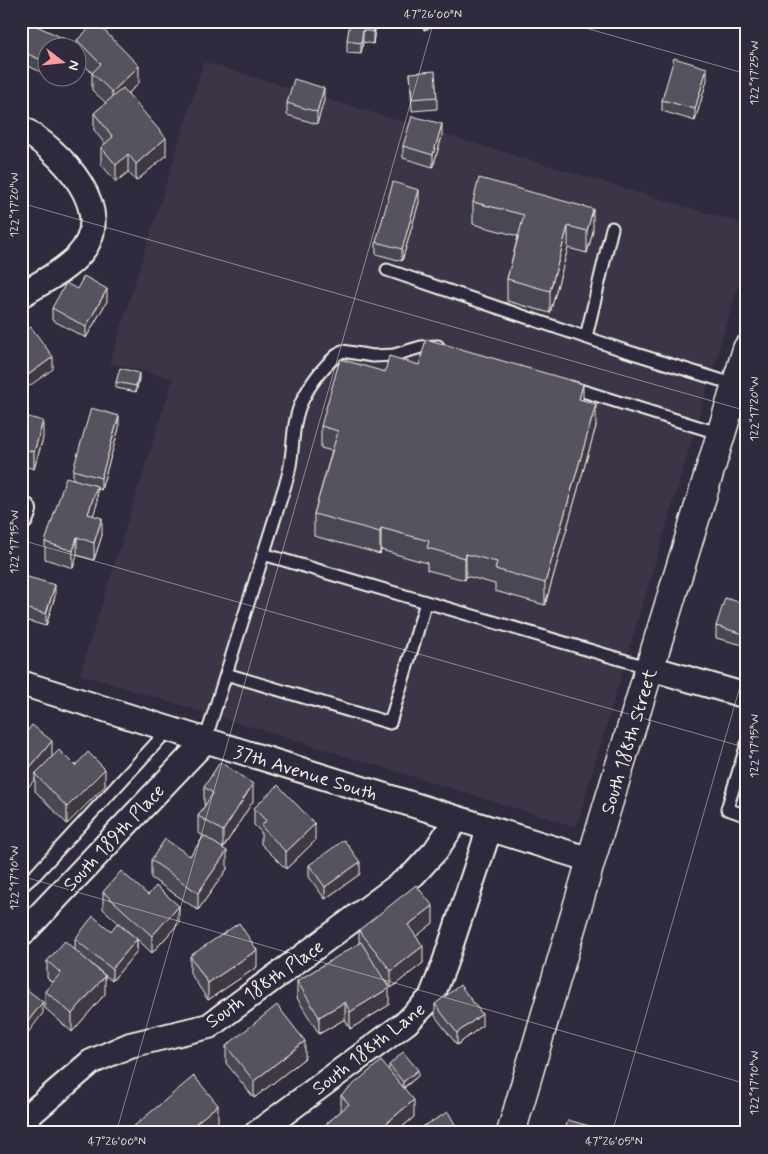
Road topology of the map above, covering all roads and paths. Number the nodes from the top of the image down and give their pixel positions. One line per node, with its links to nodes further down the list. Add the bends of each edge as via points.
1 (21, 128): 4 (street, via 56,154 85,191 93,220 91,235 79,255)
2 (612, 228): 5 (lane)
3 (387, 270): 5 (lane)
4 (21, 295)
5 (586, 336): 9 (lane)
6 (448, 349): 11 (lane, via 421,346 394,355 373,356 342,351 326,364 301,402 293,430 288,476)
7 (747, 349): 9 (main road, South 188th Street)
8 (559, 383): 10 (lane)
9 (736, 385): 10 (main road, South 188th Street)
10 (721, 434): 13 (main road, South 188th Street)
11 (263, 554): 12 (lane); 14 (lane)
12 (426, 602): 13 (lane); 14 (lane, via 390,723)
13 (650, 668): 16 (street); 23 (main road, South 188th Street)
14 (226, 674): 18 (lane)
15 (21, 683): 17 (street, 37th Avenue South)
16 (747, 696)
17 (169, 729): 18 (street, 37th Avenue South); 24 (lane)
18 (205, 741): 21 (street, 37th Avenue South); 25 (street, South 189th Place)
19 (747, 744): 20 (lane, via 727,809)
20 (747, 816)
21 (456, 820): 22 (street, 37th Avenue South); 26 (street, South 188th Place, via 436,850 414,874 209,1026 130,1045 92,1062)
22 (489, 830): 23 (street, 37th Avenue South); 27 (street, South 188th Lane, via 431,998 407,1022)
23 (591, 860): 28 (main road, South 188th Street)
24 (21, 887)
25 (21, 935)
26 (21, 1122)
27 (257, 1133)
28 (511, 1133)

